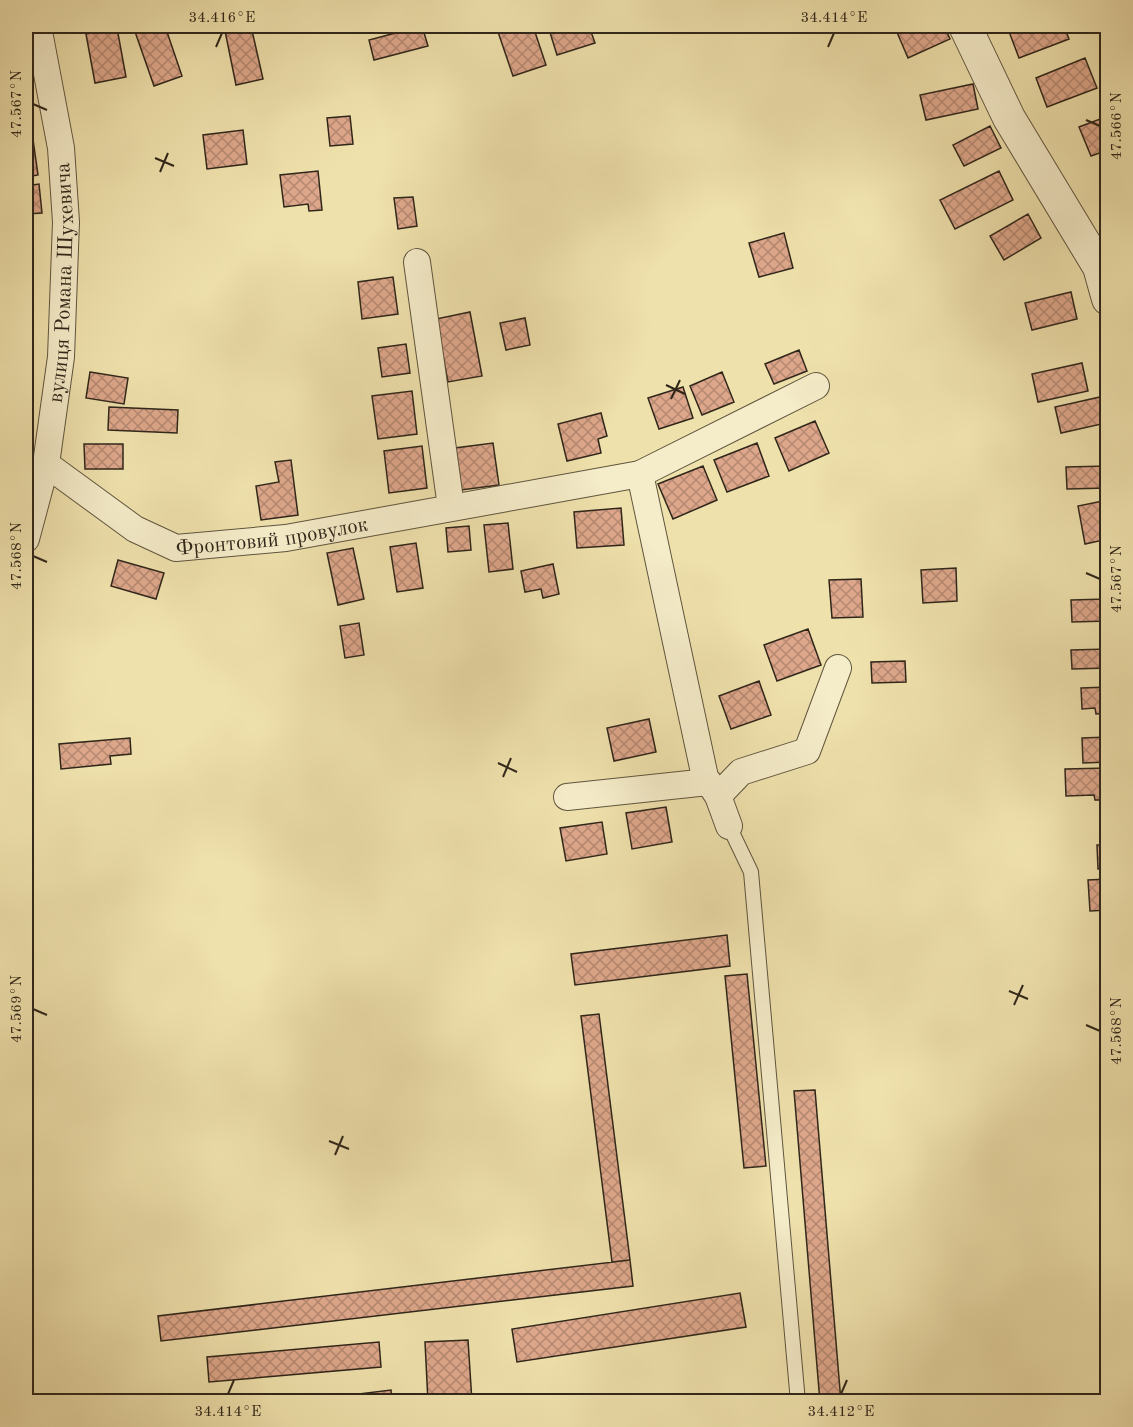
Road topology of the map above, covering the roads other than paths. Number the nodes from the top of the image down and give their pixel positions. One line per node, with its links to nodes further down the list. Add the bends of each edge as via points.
1 (38, 26): 6 (street, вулиця Романа Шухевича, via 61,148 66,222 61,357)
2 (965, 26): 4 (street, via 1009,118 1099,267)
3 (417, 262): 8 (street)
4 (1107, 299)
5 (816, 386): 7 (street, Фронтовий провулок)
6 (46, 464): 8 (street, Фронтовий провулок, via 135,529 176,548 286,538); 9 (street, вулиця Романа Шухевича)
7 (640, 474): 8 (street, Фронтовий провулок); 11 (street, via 705,777)
8 (451, 507)
9 (26, 539)
10 (838, 669): 11 (street, via 807,750 741,772)
11 (713, 789): 12 (street); 13 (street)
12 (567, 796)
13 (729, 826): 14 (lane, via 751,872)
14 (798, 1401)

